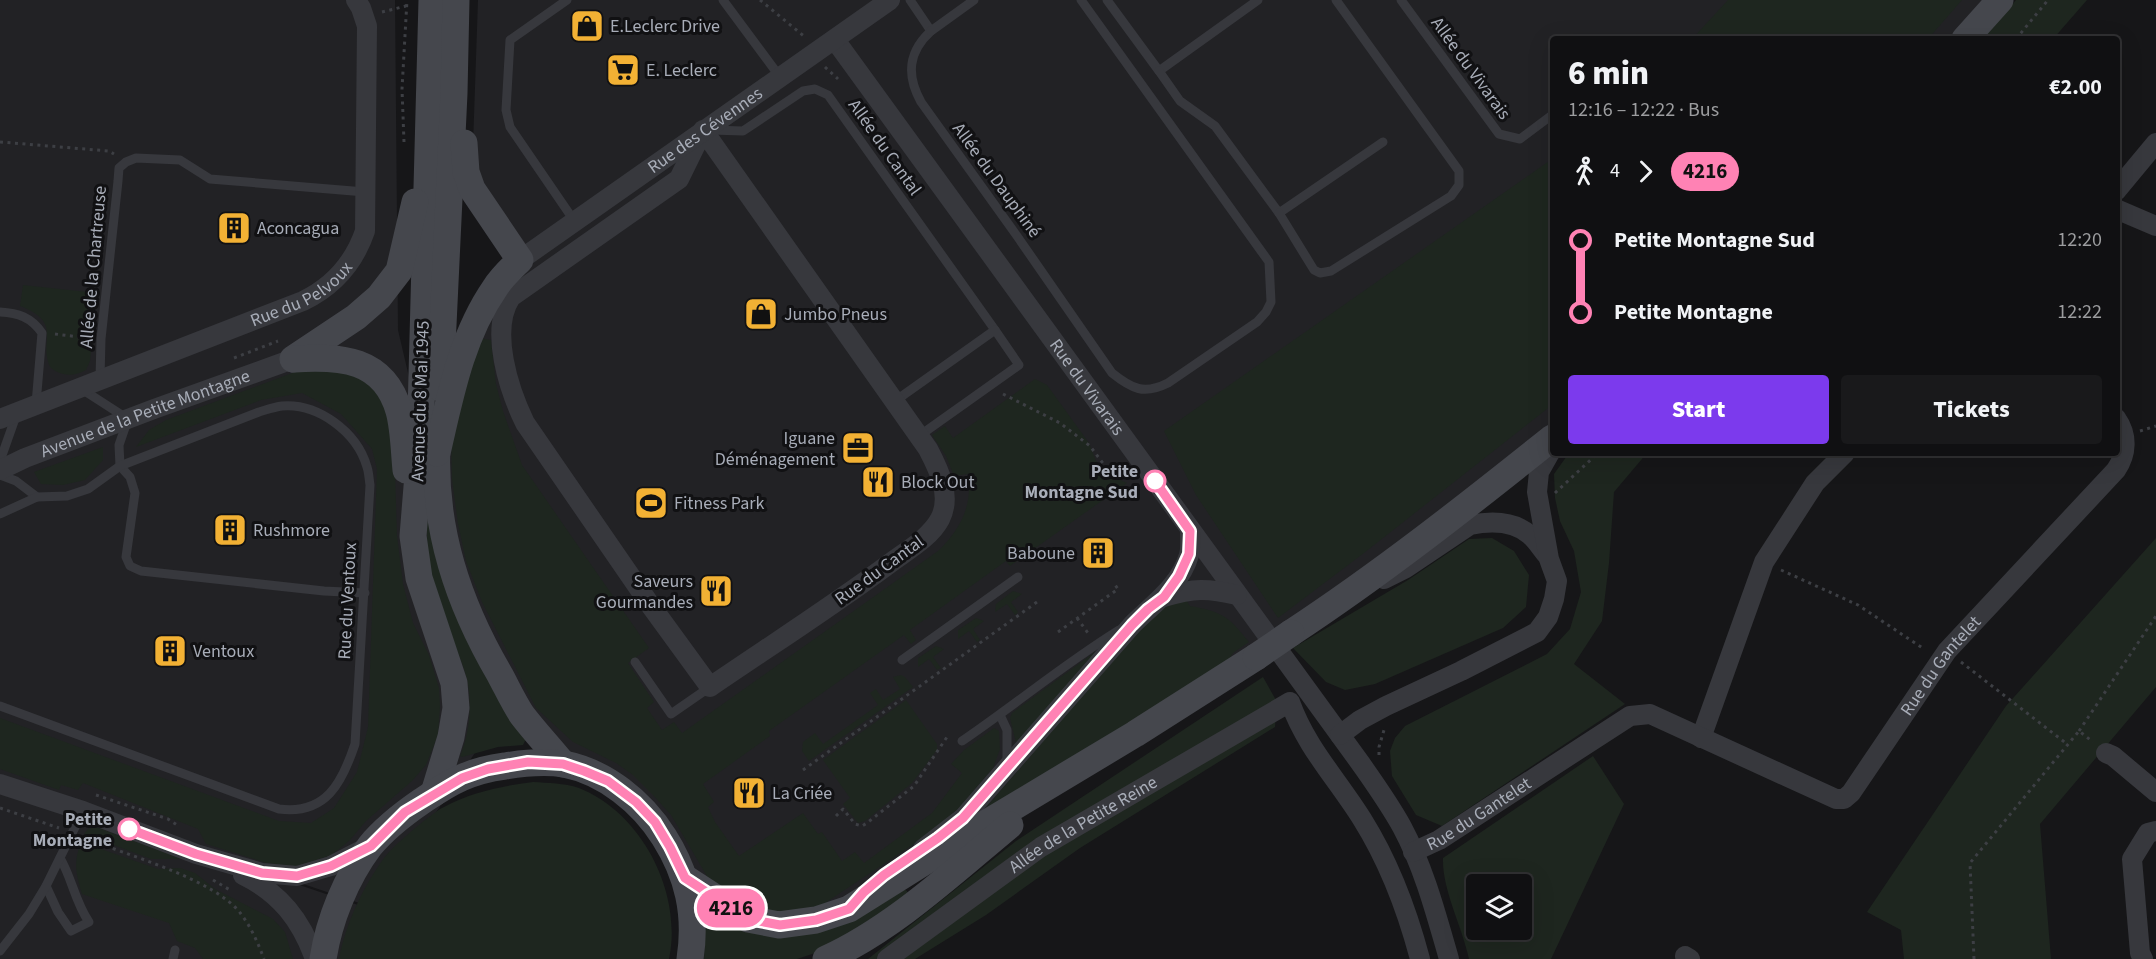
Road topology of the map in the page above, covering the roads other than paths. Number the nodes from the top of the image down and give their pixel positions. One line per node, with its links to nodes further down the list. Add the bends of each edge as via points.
1 (456, 0): 20 (main road, Avenue du 8 Mai 1945)
2 (567, 0): 30 (lane, via 510,40 506,110 510,127)
3 (723, 0): 19 (lane)
4 (890, 0): 17 (street, Rue des Cévennes)
5 (910, 0): 15 (lane)
6 (974, 0): 15 (lane, Allée du Dauphiné)
7 (1081, 0): 15 (lane, Allée du Dauphiné, via 1269,262 1271,302 1257,322 1155,389 1125,384 1112,373 915,91 911,64 914,50)
8 (1107, 0): 18 (lane)
9 (1258, 0): 18 (lane)
10 (1336, 0): 29 (lane, via 1459,171 1459,184 1451,196 1331,271 1320,273 1314,270)
11 (1401, 0): 21 (lane, Allée du Vivarais, via 1499,134 1520,139)
12 (2000, 0): 16 (main road)
13 (419, 3): 25 (main road, Avenue du 8 Mai 1945)
14 (362, 6): 27 (street, Rue du Pelvoux, via 367,26)
15 (931, 31)
16 (1968, 36)
17 (835, 40): 19 (street, Rue des Cévennes); 52 (street, Rue du Vivarais)
18 (1159, 71): 29 (lane, via 1179,101 1215,126)
19 (780, 77): 22 (street, Rue des Cévennes)
20 (454, 93): 32 (main road, via 472,189); 45 (main road, Avenue du 8 Mai 1945)
21 (1550, 117)
22 (703, 130): 30 (street, Rue des Cévennes); 34 (lane, Allée du Cantal, via 743,131 803,91 814,89 828,95); 38 (street, Rue du Cantal); 63 (street, via 679,179 511,297 501,325 507,379 525,423)
23 (1383, 142): 29 (lane)
24 (2156, 143): 26 (street)
25 (427, 152): 35 (main road, via 399,271 356,318); 53 (main road, Avenue du 8 Mai 1945, via 420,450)
26 (2120, 186)
27 (365, 192): 36 (street, Rue du Pelvoux, via 365,231 360,246 336,280 322,292); 36 (lane, Allée de la Chartreuse, via 210,179 180,160 136,158 126,162 119,168)
28 (2120, 211): 31 (street)
29 (1279, 213)
30 (575, 222): 32 (street, Rue des Cévennes)
31 (2156, 226)
32 (520, 260): 45 (main road, via 496,285 466,345)
33 (0, 312): 39 (lane, via 26,317 42,333)
34 (995, 330): 38 (lane); 42 (lane, Allée du Cantal, via 1019,365)
35 (293, 359): 40 (street, Avenue de la Petite Montagne); 53 (main road, via 328,357 349,361 372,370 388,387 399,411)
36 (100, 379): 37 (street, Rue du Pelvoux)
37 (78, 387): 39 (street, Rue du Pelvoux); 40 (lane)
38 (895, 400): 42 (street, Rue du Cantal)
39 (18, 411): 47 (lane)
40 (128, 419): 48 (lane, via 119,445); 49 (street, Avenue de la Petite Montagne, via 25,458)
41 (2120, 426): 67 (street, Rue du Gantelet, via 2125,453 2116,470 1944,656 1844,799 1836,799)
42 (919, 436): 63 (street, Rue du Cantal, via 936,464 946,502 940,519 927,535 868,580)
43 (1550, 440): 57 (main road)
44 (1550, 452): 54 (street, via 1539,472 1537,492)
45 (437, 453): 70 (main road, Avenue du 8 Mai 1945, via 436,483 453,574 483,646 521,713)
46 (1842, 456): 67 (street, via 1815,483 1764,562)
47 (0, 461)
48 (120, 466): 50 (lane, Rue du Ventoux, via 88,489 67,496); 56 (lane, via 130,477 135,493 126,557 130,566 141,571); 56 (lane, Rue du Ventoux, via 280,406 317,411 348,434 368,467)
49 (0, 472): 50 (lane)
50 (38, 496): 51 (lane, Rue du Ventoux)
51 (0, 514)
52 (1190, 531): 58 (street, Rue du Vivarais); 59 (street, via 1189,554)
53 (413, 536): 75 (main road, Avenue du 8 Mai 1945, via 419,578 456,699 451,737)
54 (1549, 559): 57 (street, via 1531,536 1510,525 1470,525 1406,568); 66 (street, via 1557,581 1548,617 1537,632 1386,706)
55 (1018, 577): 61 (lane)
56 (364, 593): 64 (lane, Rue du Ventoux, via 355,744 334,790 308,808 279,809)
57 (1350, 594): 72 (main road, bridge)
58 (1237, 595): 59 (street, via 1189,590); 66 (street, Rue du Vivarais)
59 (1164, 597): 60 (street)
60 (1132, 625): 65 (lane, via 1082,653); 71 (street)
61 (902, 660)
62 (635, 662): 63 (lane, via 671,714)
63 (710, 687)
64 (0, 706)
65 (1000, 715): 68 (lane); 71 (lane, via 1007,729)
66 (1340, 735): 79 (street, Rue du Vivarais, via 1402,827)
67 (1701, 738): 79 (street, Rue du Gantelet, via 1650,714 1630,716 1439,840)
68 (962, 741)
69 (2106, 753): 74 (street)
70 (563, 764): 75 (main road, via 528,762 488,769); 82 (main road, via 608,781 636,802 655,822)
71 (1006, 768): 84 (street, via 963,818 884,875)
72 (1076, 771): 84 (main road); 89 (main road, via 891,921)
73 (0, 784): 76 (street)
74 (2156, 792)
75 (434, 793): 78 (main road, via 405,812)
76 (83, 811): 80 (street); 81 (lane)
77 (2156, 831): 93 (street, via 2148,833 2132,859)
78 (371, 846): 80 (street, via 331,866 297,876 262,873); 87 (main road, via 337,908)
79 (1413, 852): 92 (street, Rue du Vivarais, via 1428,886)
80 (200, 855): 86 (street, via 262,884 291,911 307,936)
81 (60, 858): 83 (lane); 83 (lane, via 79,908 89,922 71,931)
82 (685, 878): 84 (main road, via 748,919 769,923 816,920); 88 (main road, via 692,913)
83 (46, 886): 85 (lane)
84 (849, 909)
85 (0, 951)
86 (315, 959)
87 (323, 959)
88 (690, 959)
89 (826, 959)
90 (887, 959): 91 (street, Allée de la Petite Reine, via 1041,847 1290,702 1299,726 1378,848 1411,924)
91 (1420, 959)
92 (1449, 959)
93 (2143, 959)

